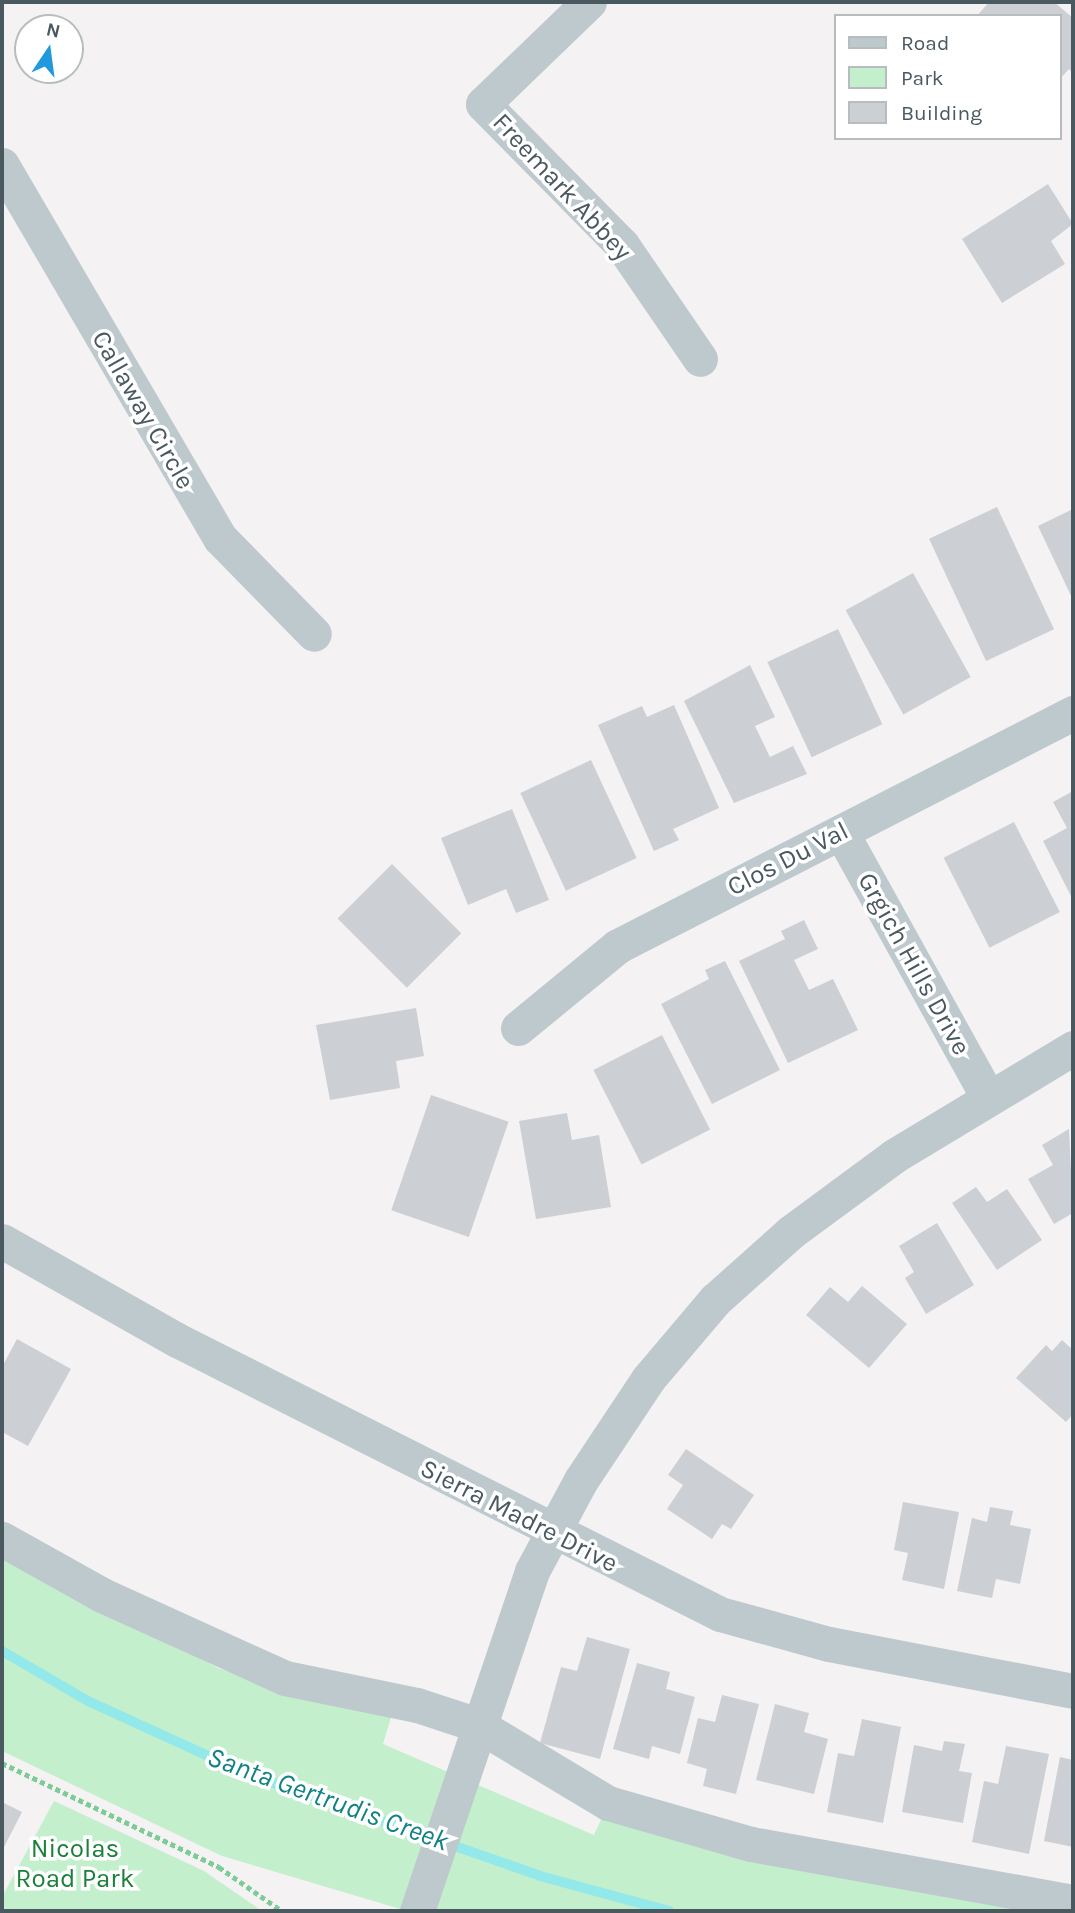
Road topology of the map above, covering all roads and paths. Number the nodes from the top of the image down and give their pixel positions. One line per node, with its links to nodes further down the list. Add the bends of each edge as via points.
1 (589, 2): 3 (street, Freemark Abbey, via 483,104 622,244)
2 (2, 164): 4 (street, Callaway Circle, via 220,538)
3 (699, 359)
4 (314, 634)
5 (1073, 713): 6 (street, Clos Du Val)
6 (841, 832): 7 (street, Clos Du Val, via 618,946); 9 (street, Grgich Hills Drive)
7 (518, 1028)
8 (1073, 1048): 9 (street)
9 (988, 1097): 11 (street, via 842,1194 715,1300 648,1379)
10 (2, 1241): 11 (street, Sierra Madre Drive, via 91,1295)
11 (552, 1534): 13 (street, Sierra Madre Drive, via 720,1614 830,1644); 14 (street, via 507,1637)
12 (2, 1539): 14 (street, via 103,1595 285,1678 417,1705)
13 (1070, 1681)
14 (475, 1733): 16 (street, via 621,1807 751,1844); 18 (street)
15 (2, 1763): 17 (path, via 219,1867)
16 (1073, 1902)
17 (282, 1911)
18 (417, 1911)

